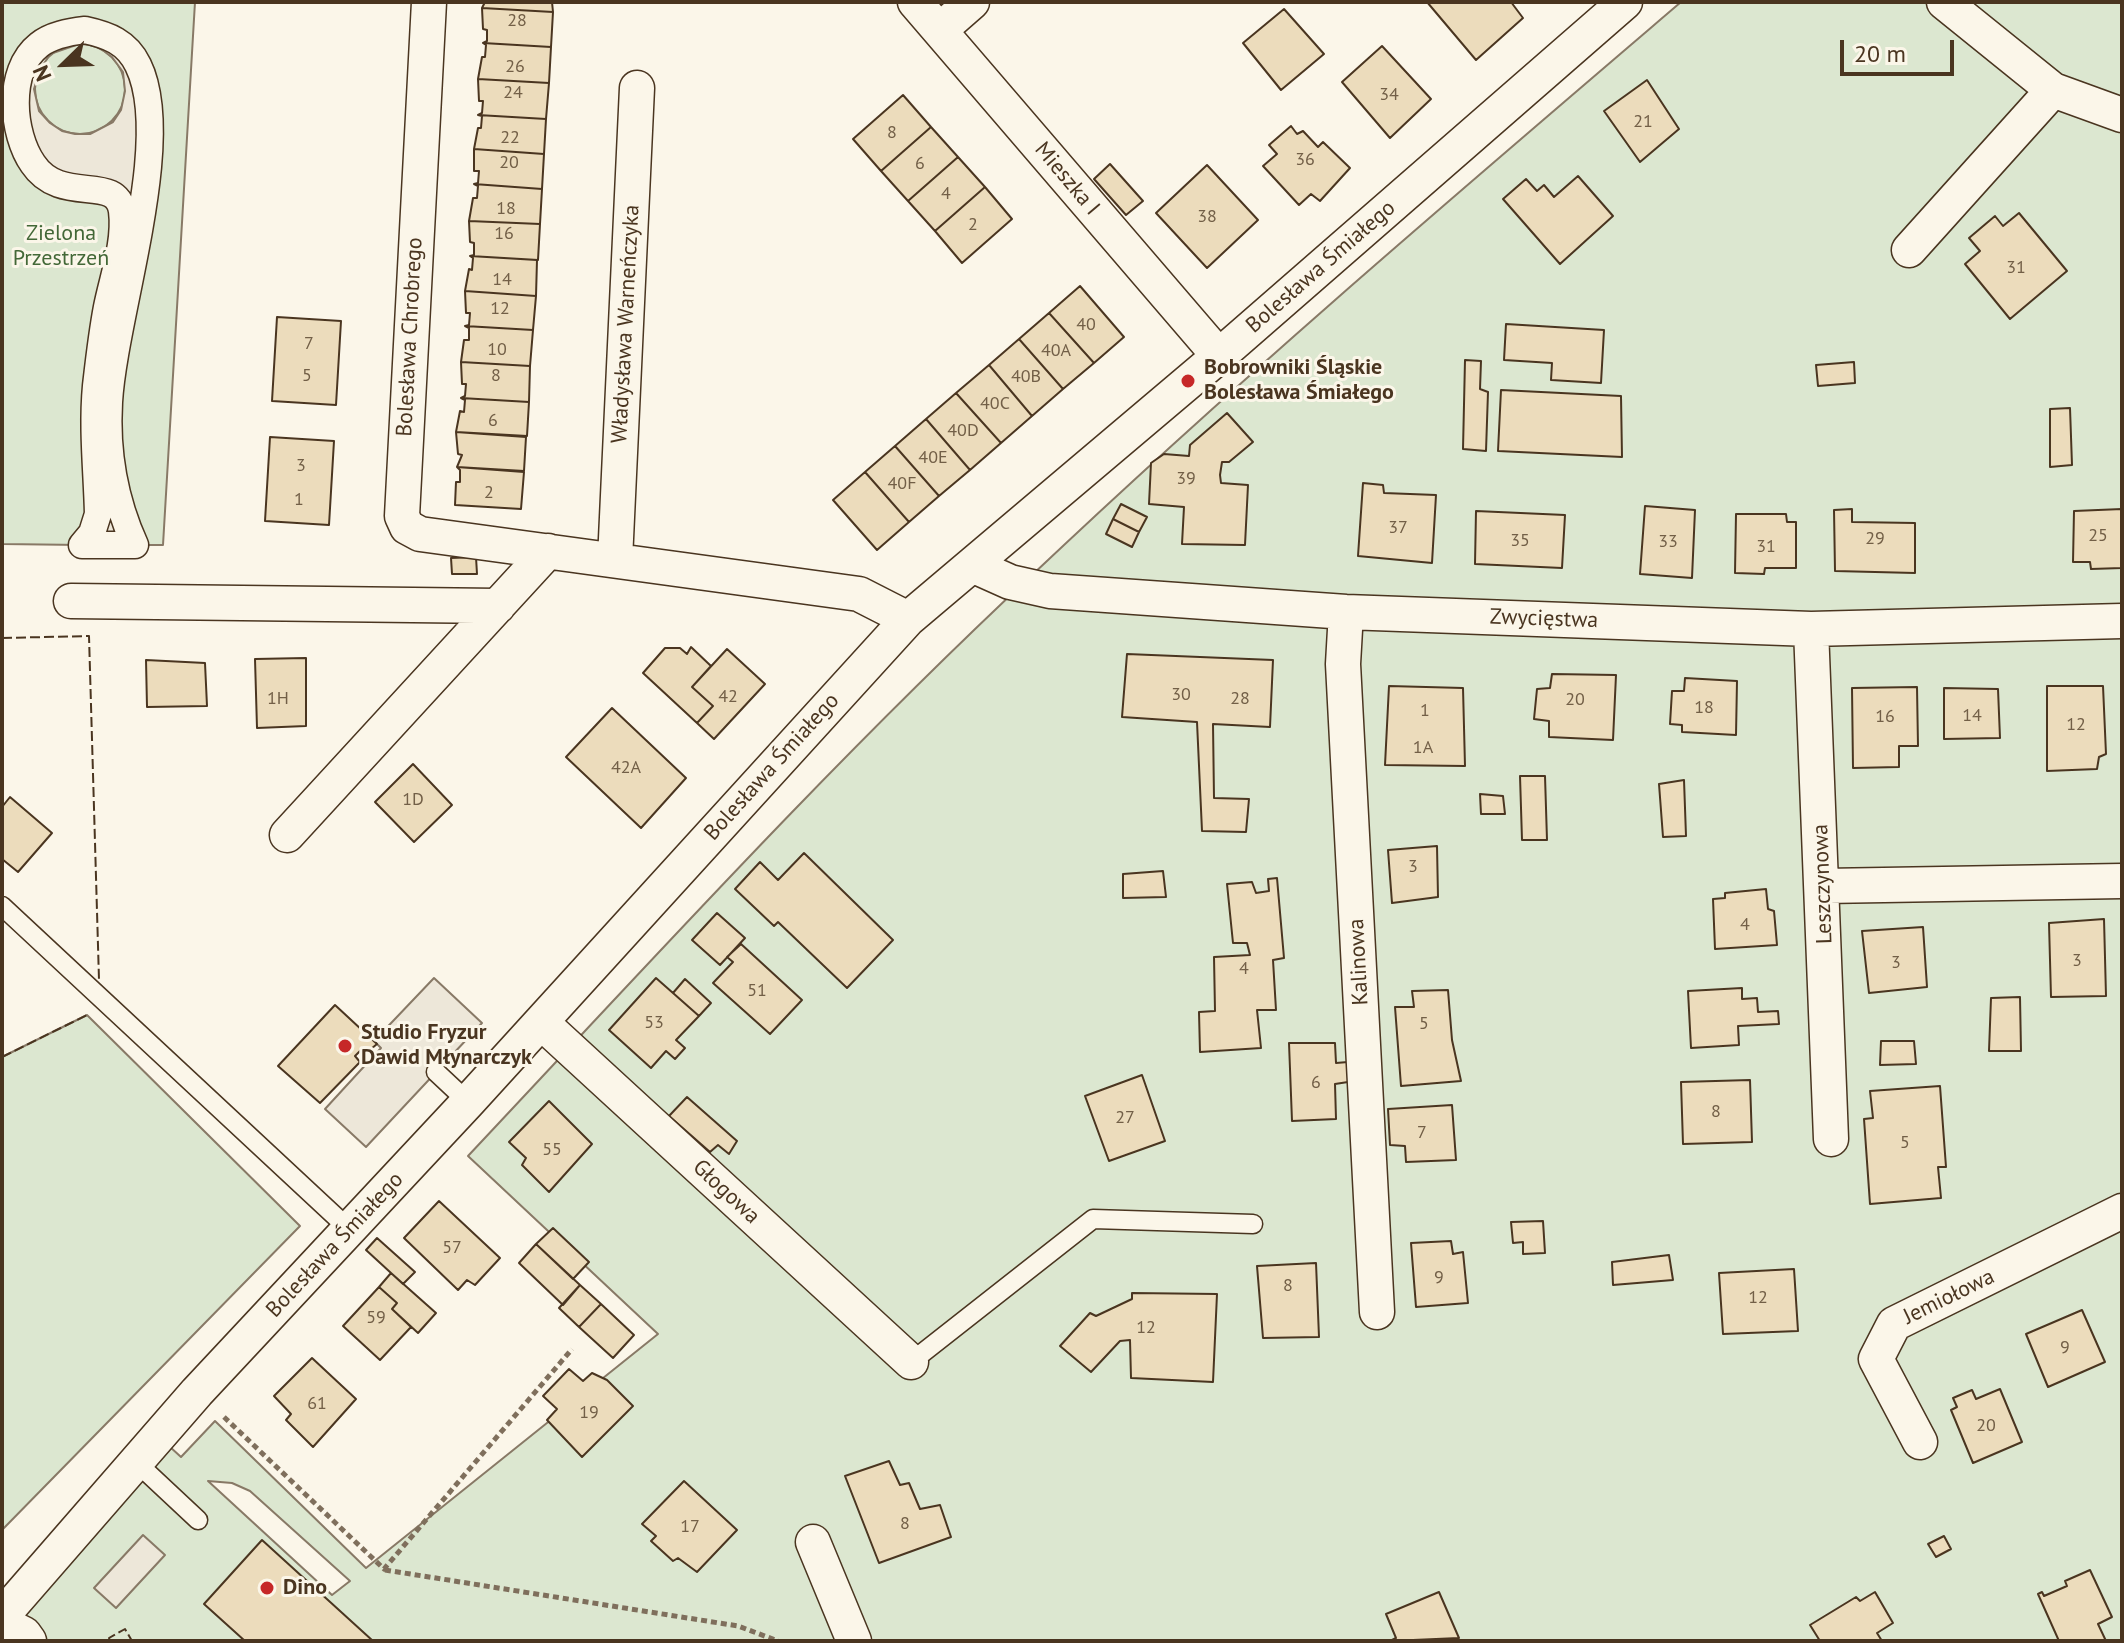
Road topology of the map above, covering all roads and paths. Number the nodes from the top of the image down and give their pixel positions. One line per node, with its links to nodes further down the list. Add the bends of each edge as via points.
1 (429, 2): 13 (street, Bolesława Chrobrego, via 402,516 407,527 420,534)
2 (915, 2): 6 (street, Mieszka I)
3 (972, 2): 6 (street)
4 (1625, 2): 11 (street, Bolesława Śmiałego)
5 (1944, 2): 8 (street)
6 (940, 30): 11 (street, Mieszka I)
7 (637, 88): 14 (street, Władysława Warneńczyka)
8 (2053, 90): 9 (street); 10 (street)
9 (2122, 115)
10 (1909, 250)
11 (1219, 356): 15 (street, Bolesława Śmiałego)
12 (82, 545): 12 (street, via 135,545 118,505 109,458 109,403 149,133 138,65 118,40 85,30 39,45 25,63 16,92 23,145 45,179 74,190 100,188 112,194 122,212 96,387 98,514)
13 (548, 551): 14 (street, Bolesława Chrobrego); 17 (street)
14 (615, 560): 19 (street, Bolesława Chrobrego, via 859,594)
15 (972, 565): 18 (street, Zwycięstwa, via 1010,582 1050,591); 19 (street, Bolesława Śmiałego)
16 (71, 601): 17 (street)
17 (498, 606): 22 (street)
18 (1346, 612): 21 (street, Zwycięstwa); 33 (street, Kalinowa, via 1343,664)
19 (908, 619): 26 (street, Bolesława Śmiałego)
20 (2122, 621): 21 (street, Zwycięstwa)
21 (1811, 629): 24 (street, Leszczynowa)
22 (287, 835)
23 (2122, 881): 24 (street)
24 (1824, 886): 29 (street, Leszczynowa)
25 (2, 906): 32 (lane)
26 (541, 1022): 28 (street, Bolesława Śmiałego); 35 (street, Głogowa)
27 (436, 1072): 28 (lane)
28 (468, 1102): 32 (street, Bolesława Śmiałego)
29 (1831, 1139)
30 (2122, 1211): 37 (street, Jemiołowa, via 1894,1324 1876,1359)
31 (1253, 1224): 35 (lane, via 1093,1219)
32 (350, 1230): 36 (street, Bolesława Śmiałego)
33 (1377, 1312)
34 (572, 1349): 41 (path)
35 (911, 1362)
36 (197, 1392): 38 (street, Bolesława Śmiałego); 41 (path)
37 (1920, 1442)
38 (136, 1462): 39 (lane); 42 (street, Bolesława Śmiałego)
39 (198, 1520)
40 (813, 1542): 46 (street)
41 (384, 1569): 45 (path, via 738,1626)
42 (2, 1616)
43 (2, 1623): 44 (street)
44 (29, 1641)
45 (778, 1641)
46 (854, 1641)

